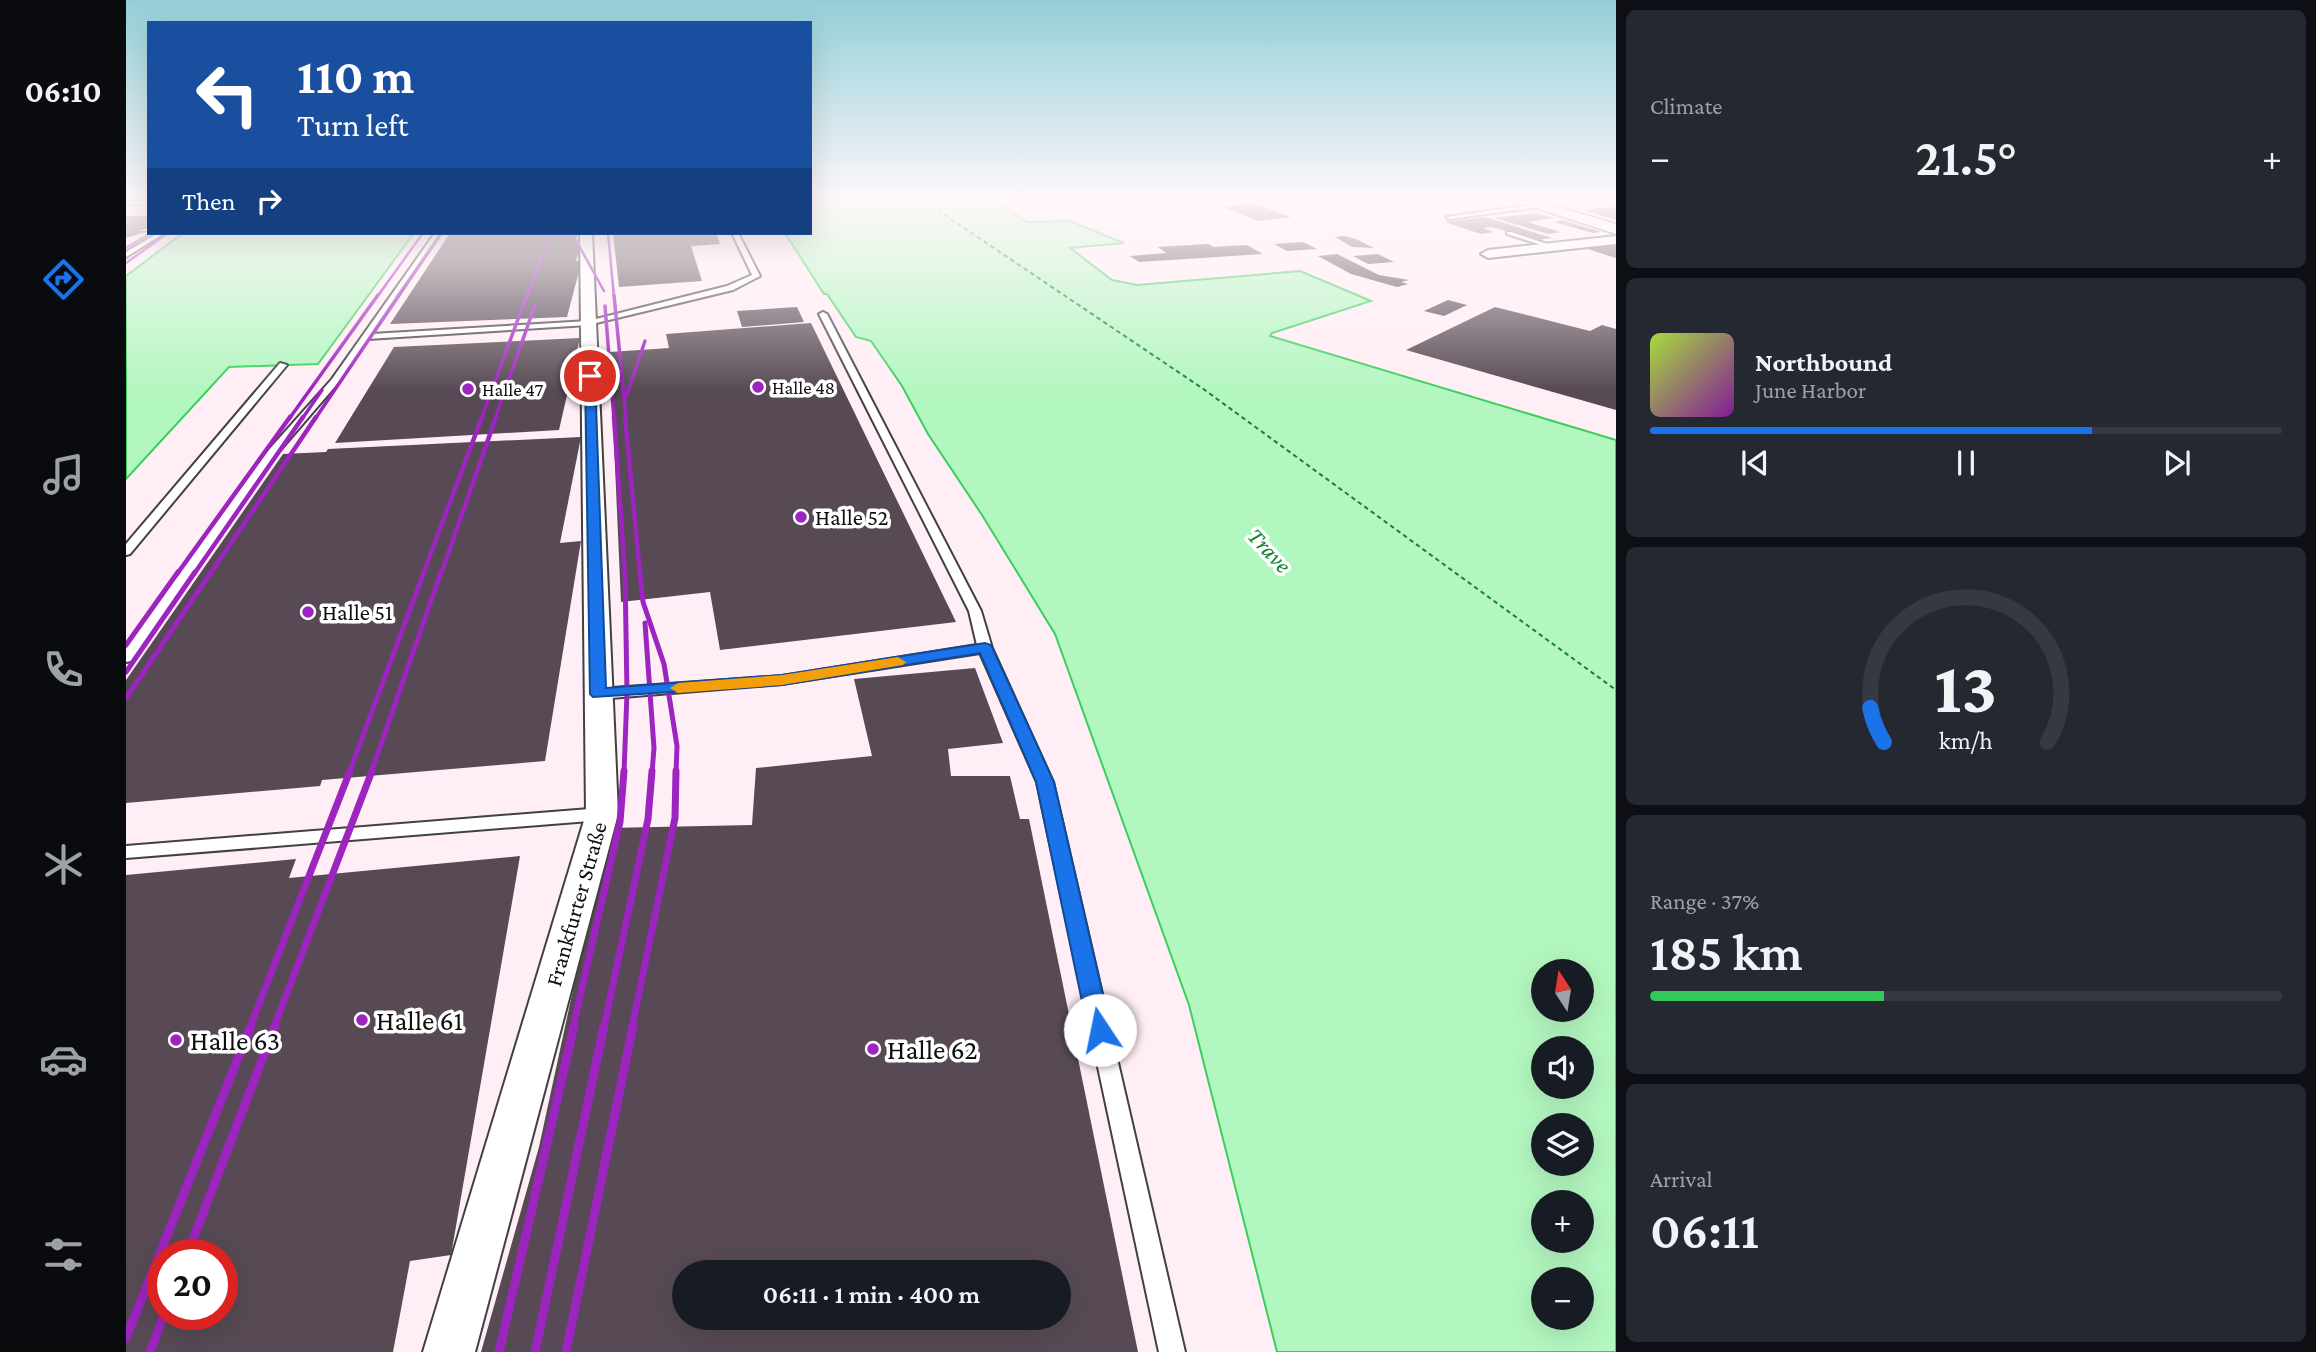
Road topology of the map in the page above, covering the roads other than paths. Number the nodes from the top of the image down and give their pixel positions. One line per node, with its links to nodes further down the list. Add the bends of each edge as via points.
1 (416, 264): 6 (lane)
2 (587, 264): 5 (street, Frankfurter Straße)
3 (750, 264): 5 (lane, via 756,276 740,285)
4 (823, 314): 9 (lane, via 975,611)
5 (588, 323): 6 (lane); 11 (street, Frankfurter Straße)
6 (365, 337): 10 (lane, via 335,381 271,454)
7 (283, 365): 8 (lane)
8 (126, 551)
9 (985, 648): 11 (lane, via 782,680); 15 (lane, via 1045,782)
10 (126, 658)
11 (598, 694): 12 (street, Frankfurter Straße)
12 (602, 814): 13 (lane); 14 (street, Frankfurter Straße)
13 (126, 852)
14 (449, 1352)
15 (1172, 1352)

